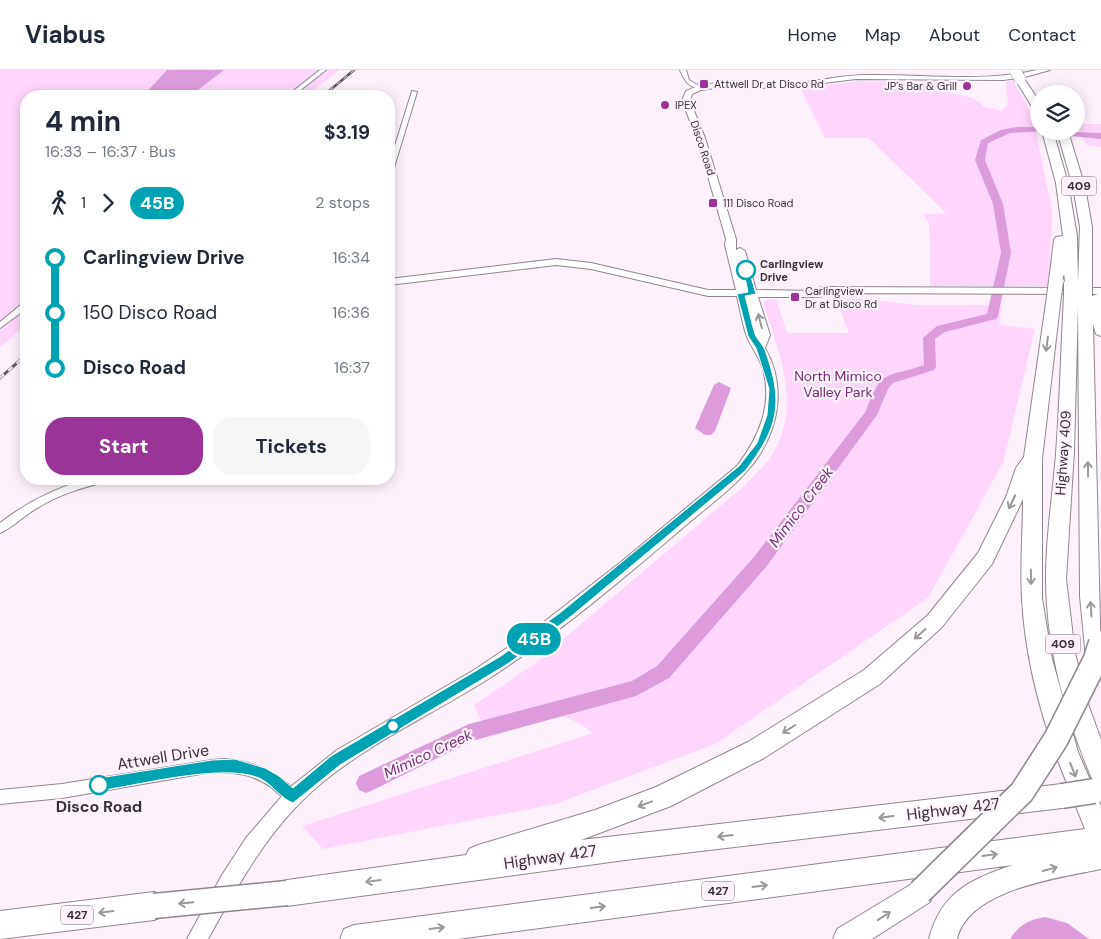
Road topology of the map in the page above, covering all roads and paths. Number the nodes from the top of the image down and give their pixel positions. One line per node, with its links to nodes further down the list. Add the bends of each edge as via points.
1 (323, 70): 7 (street)
2 (682, 70): 6 (street, via 687,82)
3 (1046, 70): 5 (main road, via 1012,76)
4 (1016, 73): 9 (highway)
5 (951, 75): 6 (main road, via 865,77 790,86)
6 (699, 88): 17 (main road, Disco Road, via 689,93 686,102 702,142)
7 (298, 90)
8 (414, 92): 13 (street)
9 (1030, 96)
10 (1050, 140): 12 (highway, Highway 409 / 409)
11 (1066, 140): 16 (highway, 409, via 1086,227)
12 (1052, 144): 14 (highway, Highway 409 / 409, via 1062,183)
13 (395, 154)
14 (1066, 219): 16 (highway, Highway 409 / 409, via 1072,252); 21 (highway, one-way to 21, via 1061,234)
15 (395, 281): 17 (main road, via 556,262 591,266 708,293)
16 (1087, 290): 17 (main road, via 828,291 819,294); 20 (highway); 25 (highway, Highway 409 / 409, one-way to 16, via 1090,596); 26 (highway, Highway 409 / 409, via 1059,512 1057,596 1069,671)
17 (746, 291): 28 (main road, Disco Road, via 752,336 760,348 773,389 772,415 761,444 742,469 537,636 464,685 336,761)
18 (20, 310): 19 (street)
19 (0, 326)
20 (1101, 331)
21 (1033, 459): 29 (highway, one-way to 29, via 1032,598 1042,658); 30 (highway, one-way to 30, via 1025,468 985,558 935,621 872,677 756,750 662,797 595,823)
22 (74, 485): 23 (street, via 22,510)
23 (0, 529)
24 (1101, 643): 31 (highway, bridge, via 1056,739 1022,792)
25 (1101, 676)
26 (1099, 785): 30 (highway, Highway 427 / 427, one-way to 30, bridge, via 1062,796 625,847)
27 (0, 797): 28 (street, Attwell Drive, via 235,765 261,772)
28 (293, 797): 34 (main road, Disco Road, via 249,850)
29 (1095, 847): 35 (highway, 427, one-way to 29); 37 (highway, one-way to 29, via 950,919 974,894)
30 (421, 875): 32 (highway, Highway 427 / 427, one-way to 32, bridge)
31 (920, 892): 36 (highway, one-way to 31)
32 (154, 906): 33 (highway, Highway 427 / 427, one-way to 33)
33 (0, 925)
34 (197, 939)
35 (354, 939)
36 (847, 939)
37 (943, 939)

